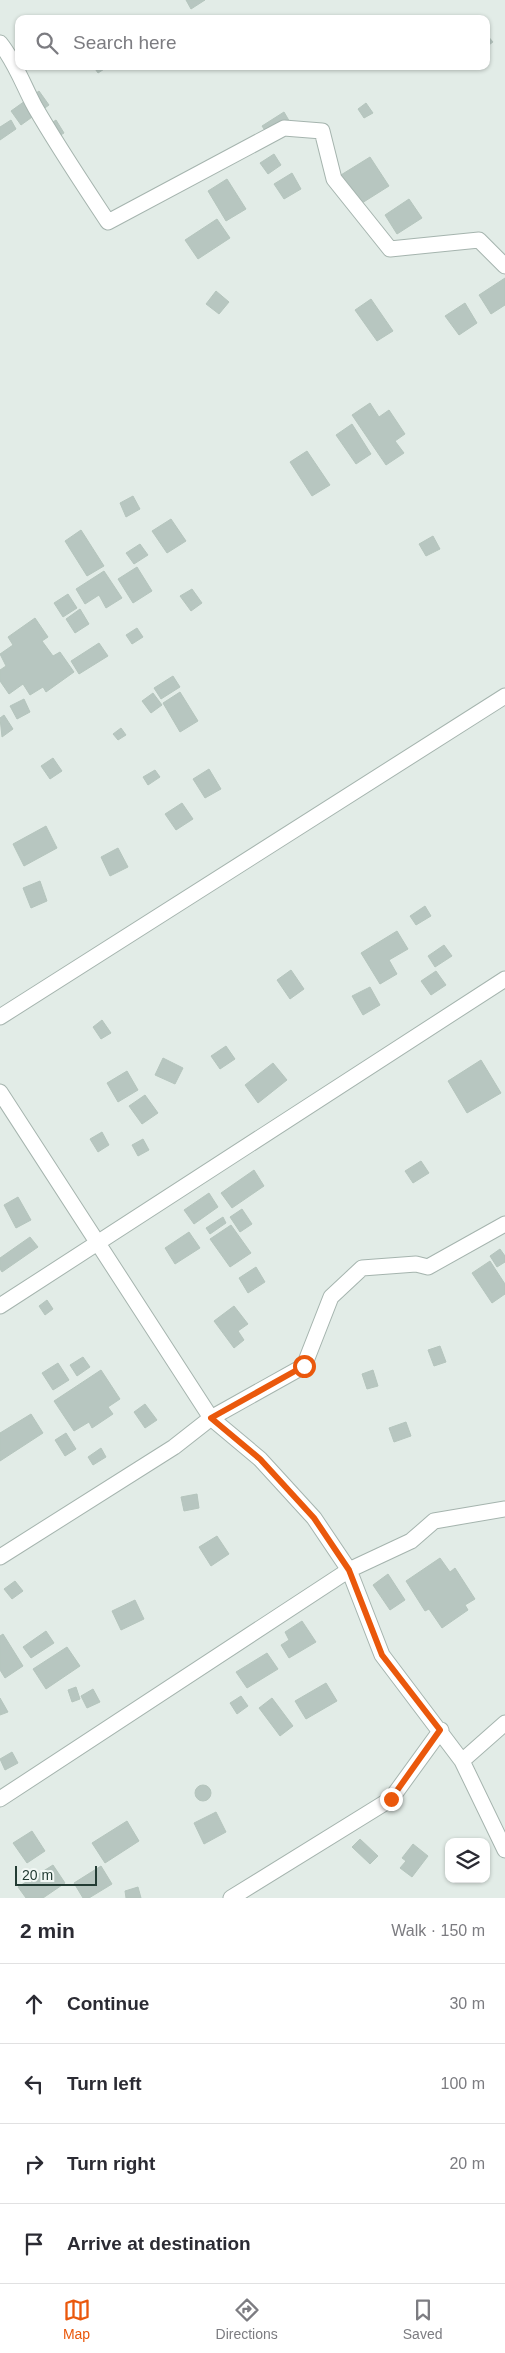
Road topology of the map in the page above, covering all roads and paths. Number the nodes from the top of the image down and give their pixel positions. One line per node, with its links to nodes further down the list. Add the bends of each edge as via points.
1 (0, 43): 2 (street)
2 (15, 63)
3 (18, 70): 4 (street, via 56,144 108,222 284,128 322,131 334,179 390,249 479,240)
4 (505, 266)
5 (505, 696): 7 (street)
6 (505, 980): 10 (street)
7 (0, 1017)
8 (0, 1092): 10 (street)
9 (505, 1224): 12 (street, via 428,1267 416,1264 362,1268 331,1297 304,1366)
10 (98, 1243): 11 (street); 12 (street)
11 (0, 1306)
12 (211, 1418): 14 (street, via 174,1447); 15 (street, via 260,1459 314,1518)
13 (505, 1509): 15 (street, via 434,1521 411,1540)
14 (0, 1557)
15 (349, 1570): 17 (street, via 382,1655); 19 (street)
16 (505, 1724): 18 (street)
17 (440, 1730): 18 (street); 21 (street, via 391,1799)
18 (462, 1761): 20 (street)
19 (0, 1799)
20 (505, 1850)
21 (232, 1898)

